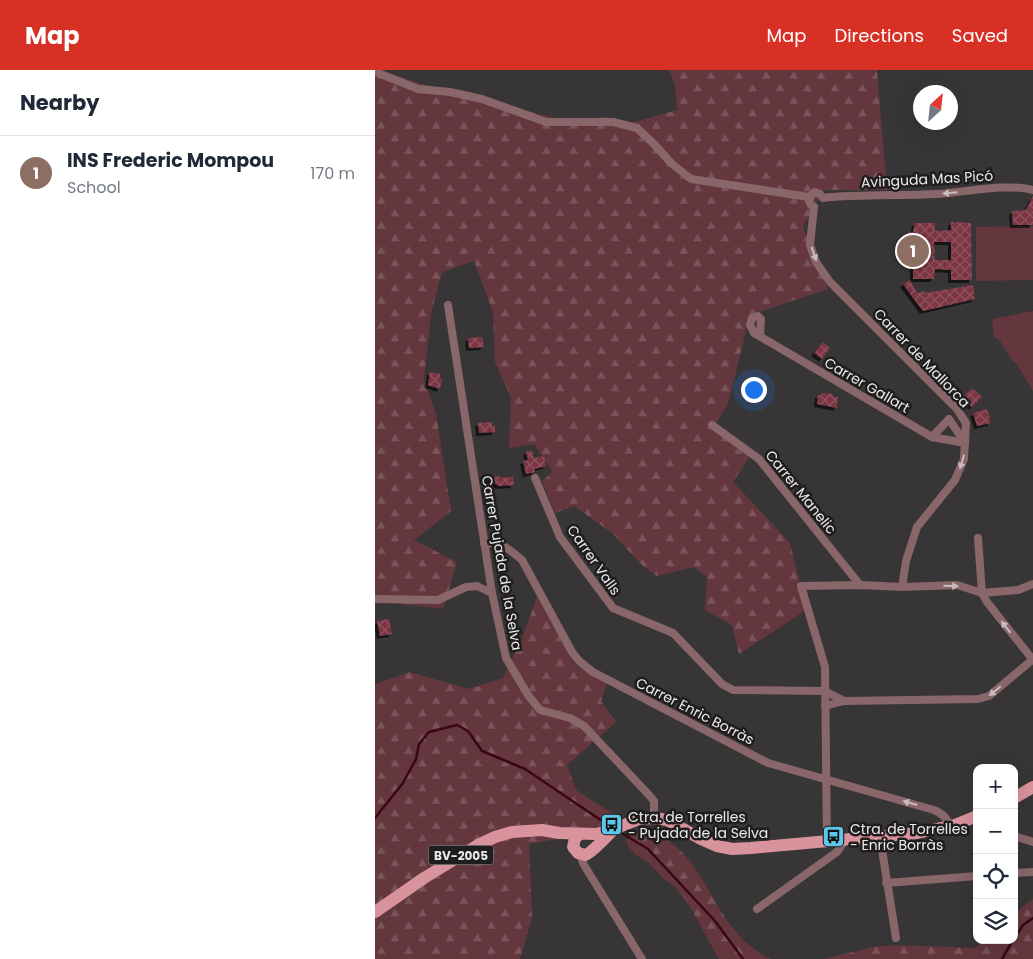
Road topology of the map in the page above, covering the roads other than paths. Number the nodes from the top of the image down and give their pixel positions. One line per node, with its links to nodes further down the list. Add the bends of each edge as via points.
1 (379, 74): 3 (street, Avinguda Mas Picó, via 418,89 483,99 547,122 613,122 637,128 671,163 691,178)
2 (1033, 190): 4 (street, Avinguda Mas Picó, one-way to 4, via 1018,187)
3 (809, 197): 4 (street, Avinguda Mas Picó, via 815,192); 5 (street, via 809,203)
4 (823, 198): 5 (street, via 821,204)
5 (814, 206): 10 (street, Carrer de Mallorca, one-way to 10, via 811,245 816,262 829,282 957,409 966,423)
6 (448, 305): 13 (street, Carrer Pujada de la Selva)
7 (761, 336): 9 (street, Carrer Gallart)
8 (712, 425): 15 (street, Carrer Manelic, via 759,459)
9 (932, 436): 10 (street, Carrer Gallart); 10 (street, via 949,419)
10 (965, 443): 16 (street, Carrer de Mallorca, one-way to 16, via 964,459 955,480 917,527 906,560)
11 (535, 478): 21 (street, Carrer Valls, via 560,537 613,608 673,633 722,684 733,690)
12 (978, 538): 18 (street)
13 (484, 543): 17 (street, Carrer Pujada de la Selva); 24 (street, Carrer Enric Borràs, via 498,543 522,560 571,652 593,672 768,763)
14 (1033, 584): 18 (street, via 1018,590)
15 (860, 585): 16 (street); 21 (street, via 801,586 825,667)
16 (902, 587): 18 (street, one-way to 18, via 957,585)
17 (492, 593): 19 (street, via 477,586 466,587 438,600); 27 (street, Carrer Pujada de la Selva, via 506,658 528,695 540,710 570,718 584,726 654,800)
18 (982, 593): 20 (street, one-way to 18)
19 (375, 599)
20 (1032, 660): 22 (street, one-way to 22, via 989,696 977,699)
21 (825, 691): 22 (street, Carrer Valls); 23 (street)
22 (844, 702): 23 (street)
23 (825, 706): 24 (street)
24 (825, 779): 29 (street, Carrer Enric Borràs, one-way to 24, via 947,818 934,810); 35 (street)
25 (1033, 787): 26 (main road)
26 (1018, 796)
27 (654, 818): 30 (main road, BV-2005, via 639,819); 35 (main road, BV-2005, via 667,820 717,846 732,849)
28 (973, 818): 29 (main road, BV-2005)
29 (950, 826): 31 (main road, BV-2005)
30 (614, 829): 34 (main road, BV-2005); 34 (main road, BV-2005, via 595,847 594,839)
31 (880, 837): 33 (main road, BV-2005); 40 (street)
32 (1018, 837): 36 (street)
33 (845, 840): 35 (main road, BV-2005); 41 (street, via 837,852)
34 (581, 842): 42 (main road, BV-2005, via 559,833 526,830 495,837 459,856); 44 (street, via 584,864)
35 (827, 842)
36 (1033, 842)
37 (1033, 872): 38 (street)
38 (1018, 873)
39 (973, 876): 40 (street)
40 (886, 883): 43 (street)
41 (757, 909)
42 (375, 912)
43 (896, 938)
44 (642, 959)

